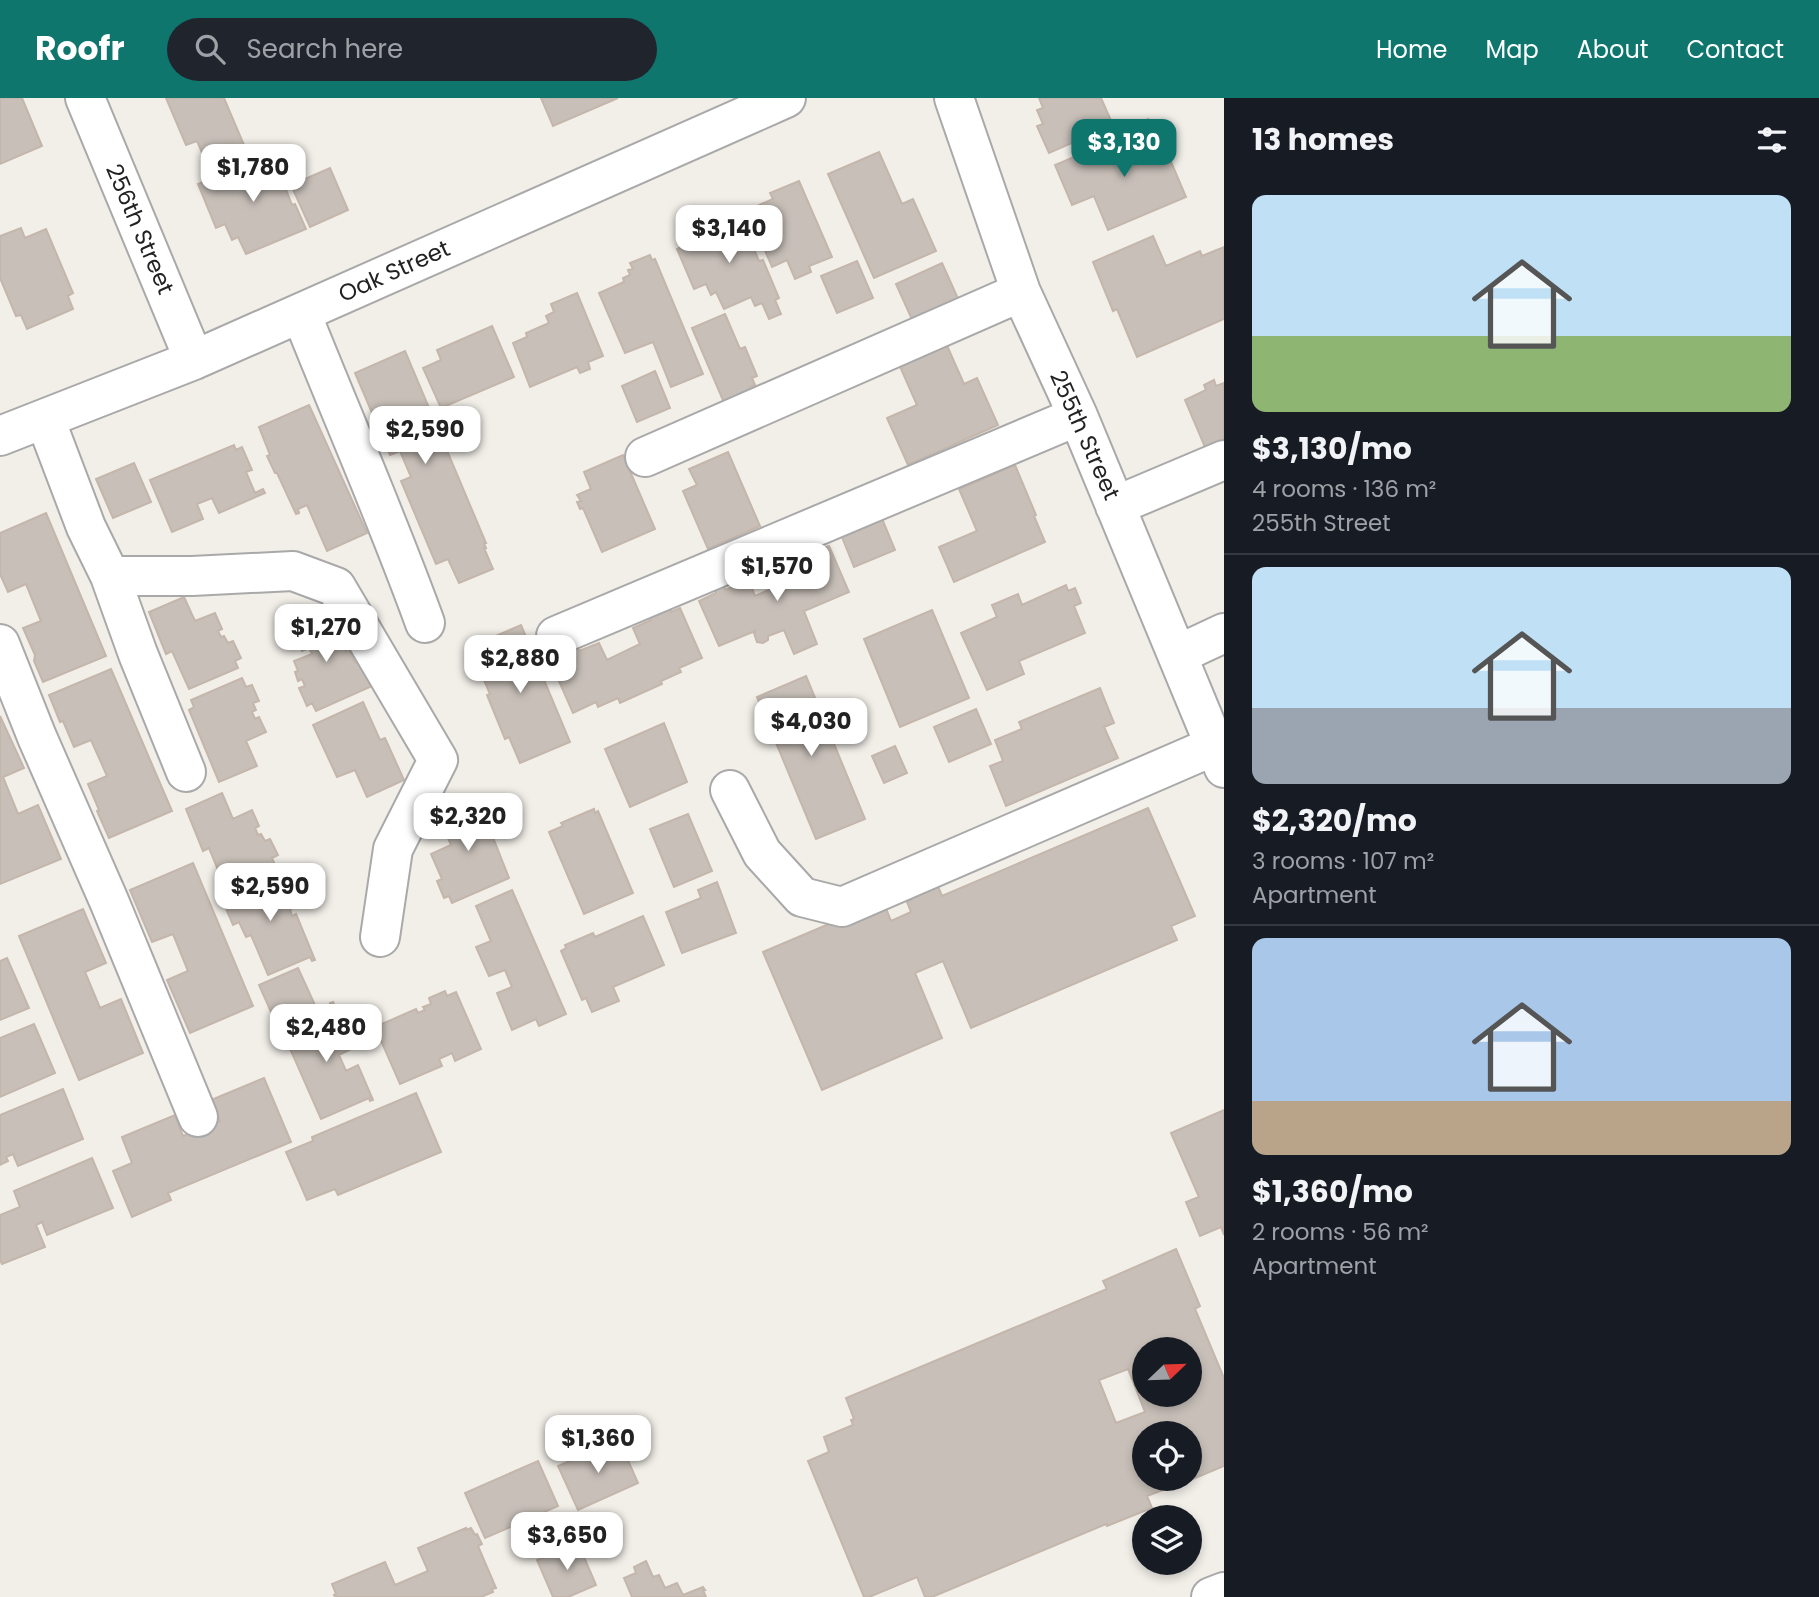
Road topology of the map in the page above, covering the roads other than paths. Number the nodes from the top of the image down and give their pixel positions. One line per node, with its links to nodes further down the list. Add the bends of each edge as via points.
1 (85, 98): 6 (street, 256th Street)
2 (786, 98): 5 (street, Oak Street)
3 (954, 98): 4 (street, 255th Street)
4 (1021, 292): 7 (street, 255th Street); 10 (street)
5 (301, 313): 6 (street, Oak Street); 14 (street)
6 (194, 360): 8 (street, Oak Street)
7 (1077, 416): 12 (street, 255th Street); 16 (street)
8 (45, 419): 9 (street, Oak Street); 13 (street)
9 (0, 436)
10 (645, 457)
11 (1224, 460): 12 (street)
12 (1115, 506): 18 (street, 255th Street)
13 (110, 576): 20 (street); 22 (street, via 293,571 336,587 438,760 393,849)
14 (425, 623)
15 (1224, 633): 18 (street)
16 (556, 636)
17 (0, 643): 23 (street)
18 (1177, 655): 19 (street, 255th Street)
19 (1219, 757): 21 (street, via 842,907 802,897 762,853)
20 (186, 772)
21 (730, 790)
22 (380, 937)
23 (198, 1117)
24 (1224, 1592): 25 (street)
25 (1211, 1597)

